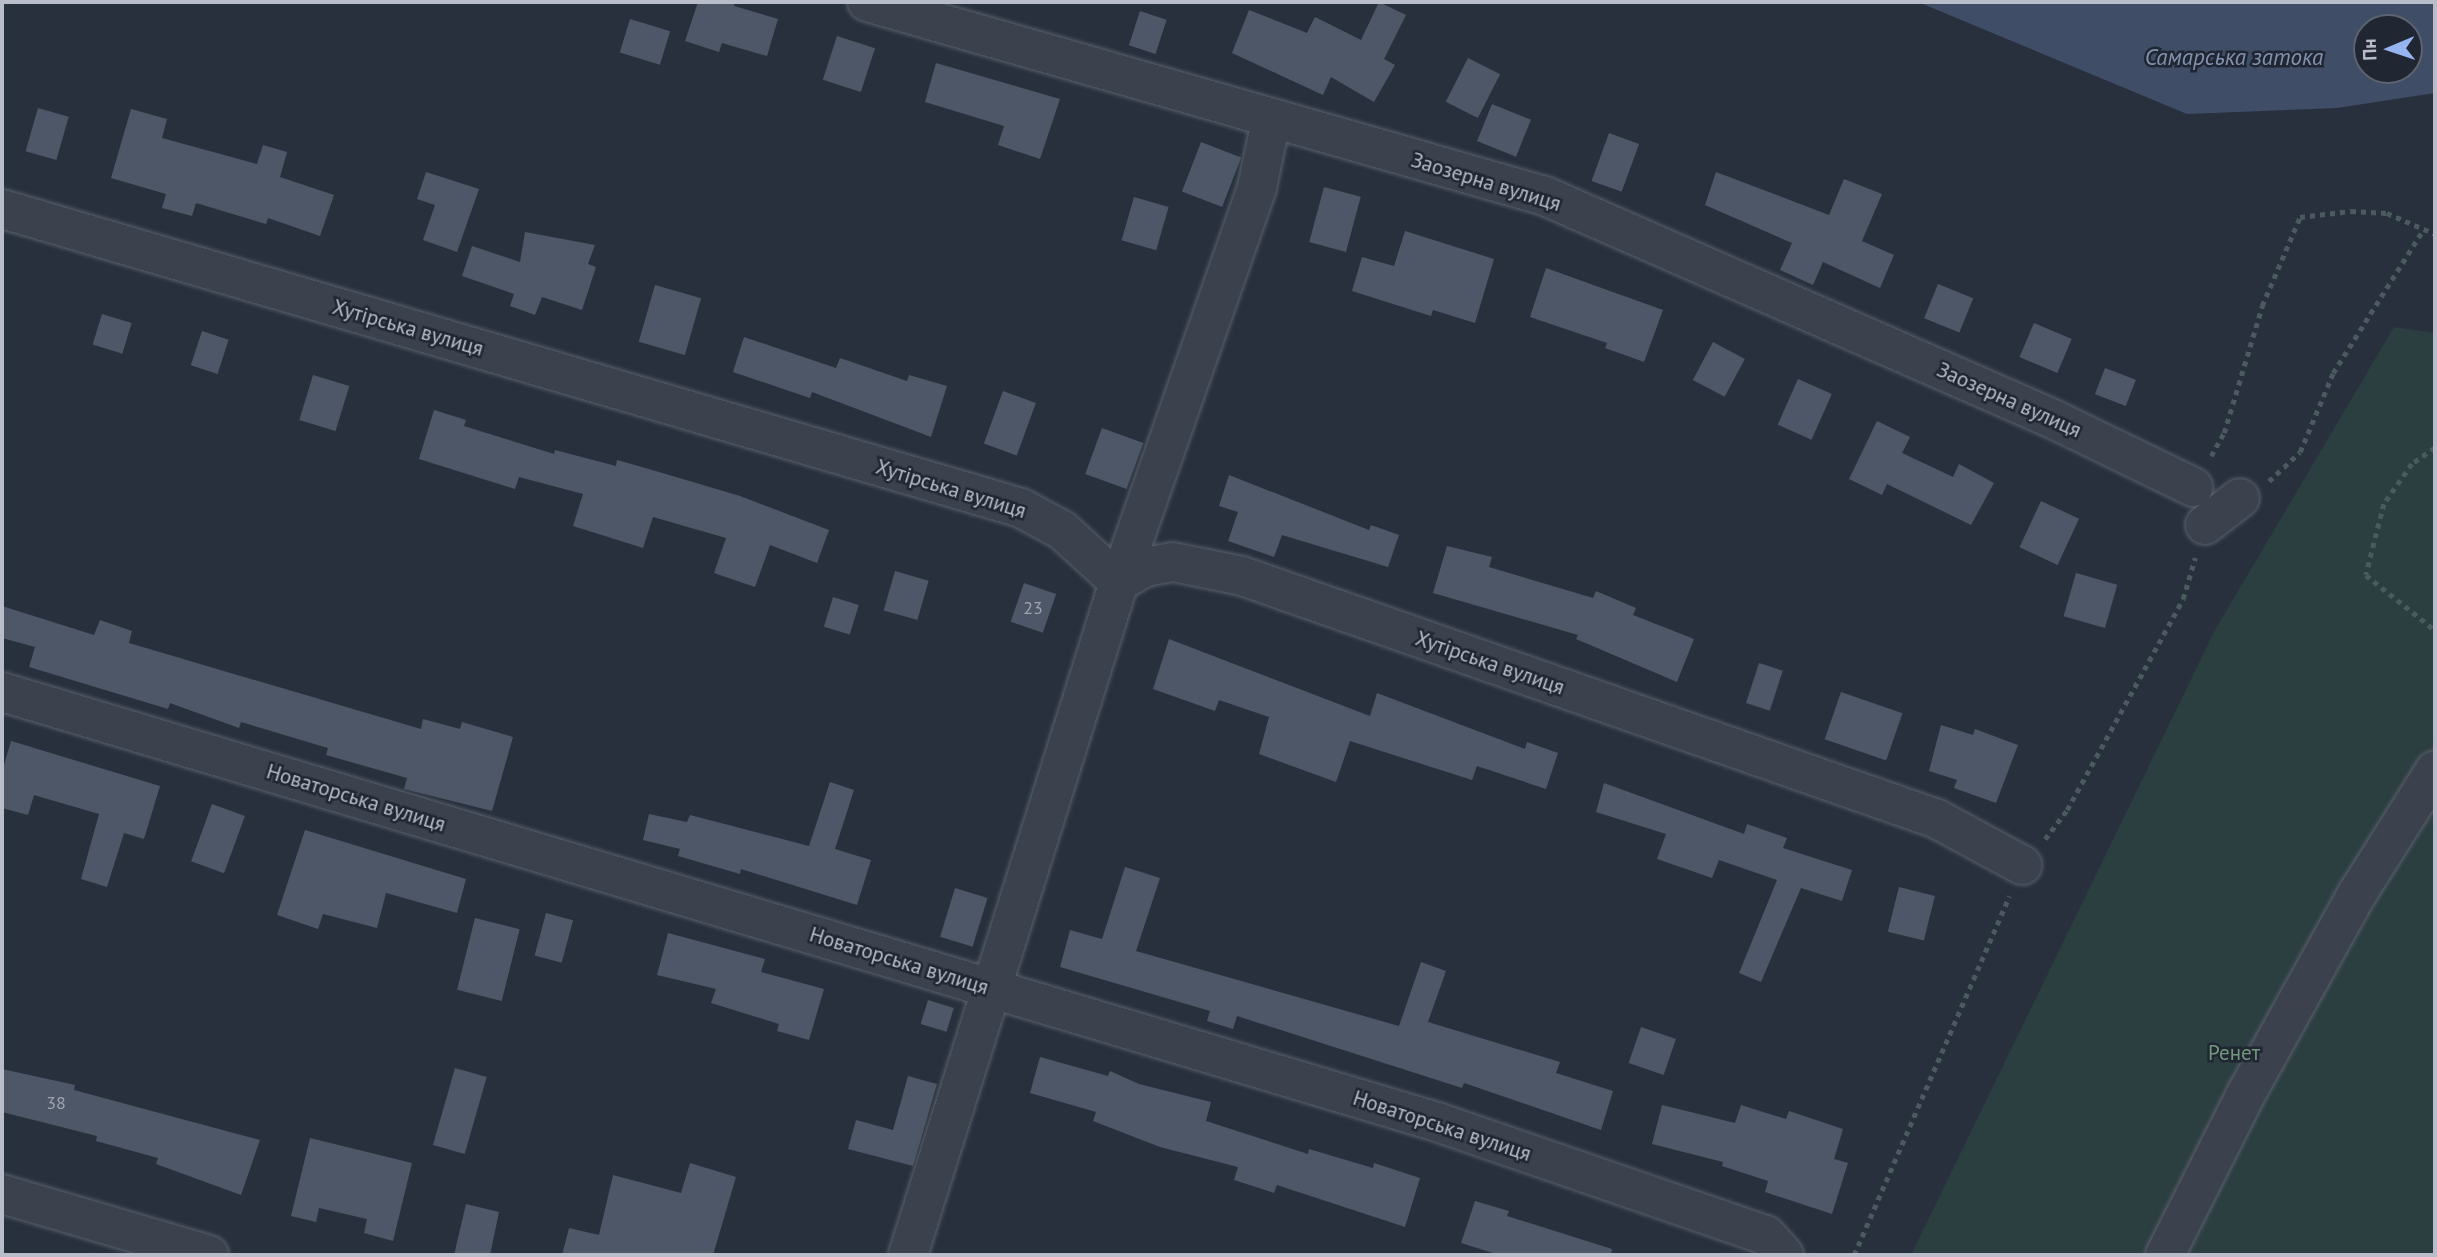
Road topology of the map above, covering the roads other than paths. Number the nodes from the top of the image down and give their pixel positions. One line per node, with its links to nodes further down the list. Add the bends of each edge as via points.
1 (867, 2): 2 (street, Заозерна вулиця)
2 (1271, 121): 4 (street, Заозерна вулиця, via 1545,196 2053,419); 7 (street, via 1257,187)
3 (2, 209): 7 (street, Хутірська вулиця, via 1021,508 1062,530)
4 (2193, 487)
5 (2240, 498): 6 (street)
6 (2206, 525)
7 (1119, 582): 10 (street, Хутірська вулиця, via 1145,566 1172,562 1242,576 1937,819); 11 (street)
8 (2, 692): 11 (street, Новаторська вулиця)
9 (2435, 770): 16 (street, via 2357,894 2278,1035)
10 (2022, 865)
11 (991, 988): 14 (street); 15 (street, Новаторська вулиця, via 1450,1127 1766,1235)
12 (2, 1194): 13 (street)
13 (209, 1255)
14 (908, 1255)
15 (1784, 1255)
16 (2165, 1255)

